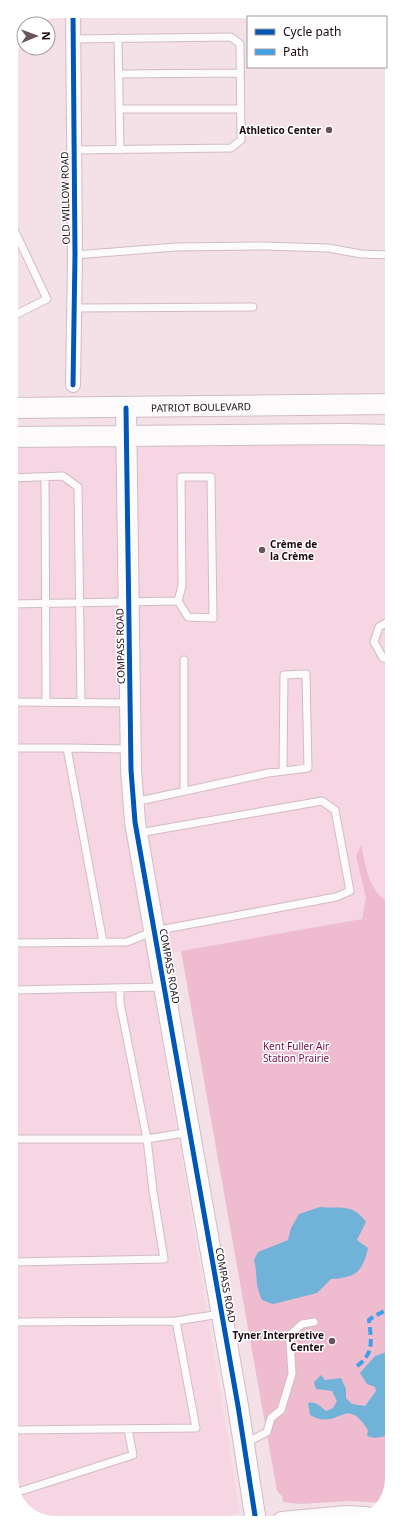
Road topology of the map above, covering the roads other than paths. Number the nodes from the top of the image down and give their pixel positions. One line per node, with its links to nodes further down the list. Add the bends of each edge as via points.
1 (73, 18): 3 (street, OLD WILLOW ROAD)
2 (118, 38): 3 (lane); 4 (lane, via 231,37 240,44); 5 (lane)
3 (73, 39): 8 (street, OLD WILLOW ROAD)
4 (240, 73): 5 (lane); 7 (lane)
5 (118, 74): 6 (lane)
6 (119, 109): 7 (lane); 9 (lane)
7 (241, 109): 9 (lane, via 241,140 231,148)
8 (74, 150): 9 (lane); 11 (street, OLD WILLOW ROAD)
9 (120, 150)
10 (18, 238): 15 (lane, via 47,299)
11 (75, 255): 12 (lane, via 176,247 256,246 328,248 361,254); 14 (street, OLD WILLOW ROAD)
12 (385, 255)
13 (254, 307): 14 (lane)
14 (74, 308): 16 (street, OLD WILLOW ROAD)
15 (18, 314)
16 (73, 385)
17 (385, 404): 19 (street, PATRIOT BOULEVARD)
18 (18, 408): 19 (street, PATRIOT BOULEVARD)
19 (126, 408): 22 (street, COMPASS ROAD)
20 (385, 435): 22 (street)
21 (18, 437): 22 (street)
22 (126, 437): 28 (street, COMPASS ROAD)
23 (45, 477): 24 (lane); 26 (lane); 27 (lane, via 63,476 78,487)
24 (18, 478)
25 (178, 601): 25 (lane, via 188,617 213,618 212,477 181,477 182,586); 28 (lane)
26 (45, 603): 27 (lane); 29 (lane); 34 (lane)
27 (80, 603): 28 (lane); 35 (lane)
28 (129, 603): 36 (street, COMPASS ROAD)
29 (18, 604)
30 (385, 624): 31 (lane, via 379,627 374,642)
31 (385, 658)
32 (184, 660): 41 (lane)
33 (18, 702): 34 (lane)
34 (46, 702): 35 (lane)
35 (81, 703): 36 (lane)
36 (130, 703): 39 (street, COMPASS ROAD)
37 (18, 748): 38 (lane)
38 (67, 748): 39 (lane); 45 (lane)
39 (130, 749): 42 (street, COMPASS ROAD)
40 (283, 771): 40 (lane, via 308,768 306,674 284,675); 41 (lane)
41 (184, 791): 42 (lane)
42 (133, 803): 43 (street, COMPASS ROAD)
43 (137, 834): 44 (street, COMPASS ROAD); 44 (lane, via 322,801 335,810 350,892 336,897)
44 (154, 931): 45 (lane, via 127,942); 47 (street, COMPASS ROAD)
45 (103, 942): 46 (lane)
46 (18, 943)
47 (164, 987): 48 (lane); 50 (street, COMPASS ROAD)
48 (120, 989): 49 (lane); 52 (lane, via 120,1003)
49 (18, 990)
50 (190, 1132): 52 (lane); 54 (street, COMPASS ROAD)
51 (18, 1139): 52 (lane)
52 (147, 1139): 53 (lane, via 164,1259)
53 (18, 1262)
54 (222, 1314): 55 (lane); 60 (street, COMPASS ROAD)
55 (176, 1321): 56 (lane); 58 (lane, via 196,1428)
56 (18, 1322)
57 (314, 1322): 60 (lane, via 302,1324 292,1333 292,1374 281,1410 271,1418 267,1432)
58 (128, 1429): 59 (lane); 61 (lane, via 133,1455)
59 (18, 1430)
60 (244, 1444): 62 (street, COMPASS ROAD)
61 (20, 1491)
62 (255, 1516)

